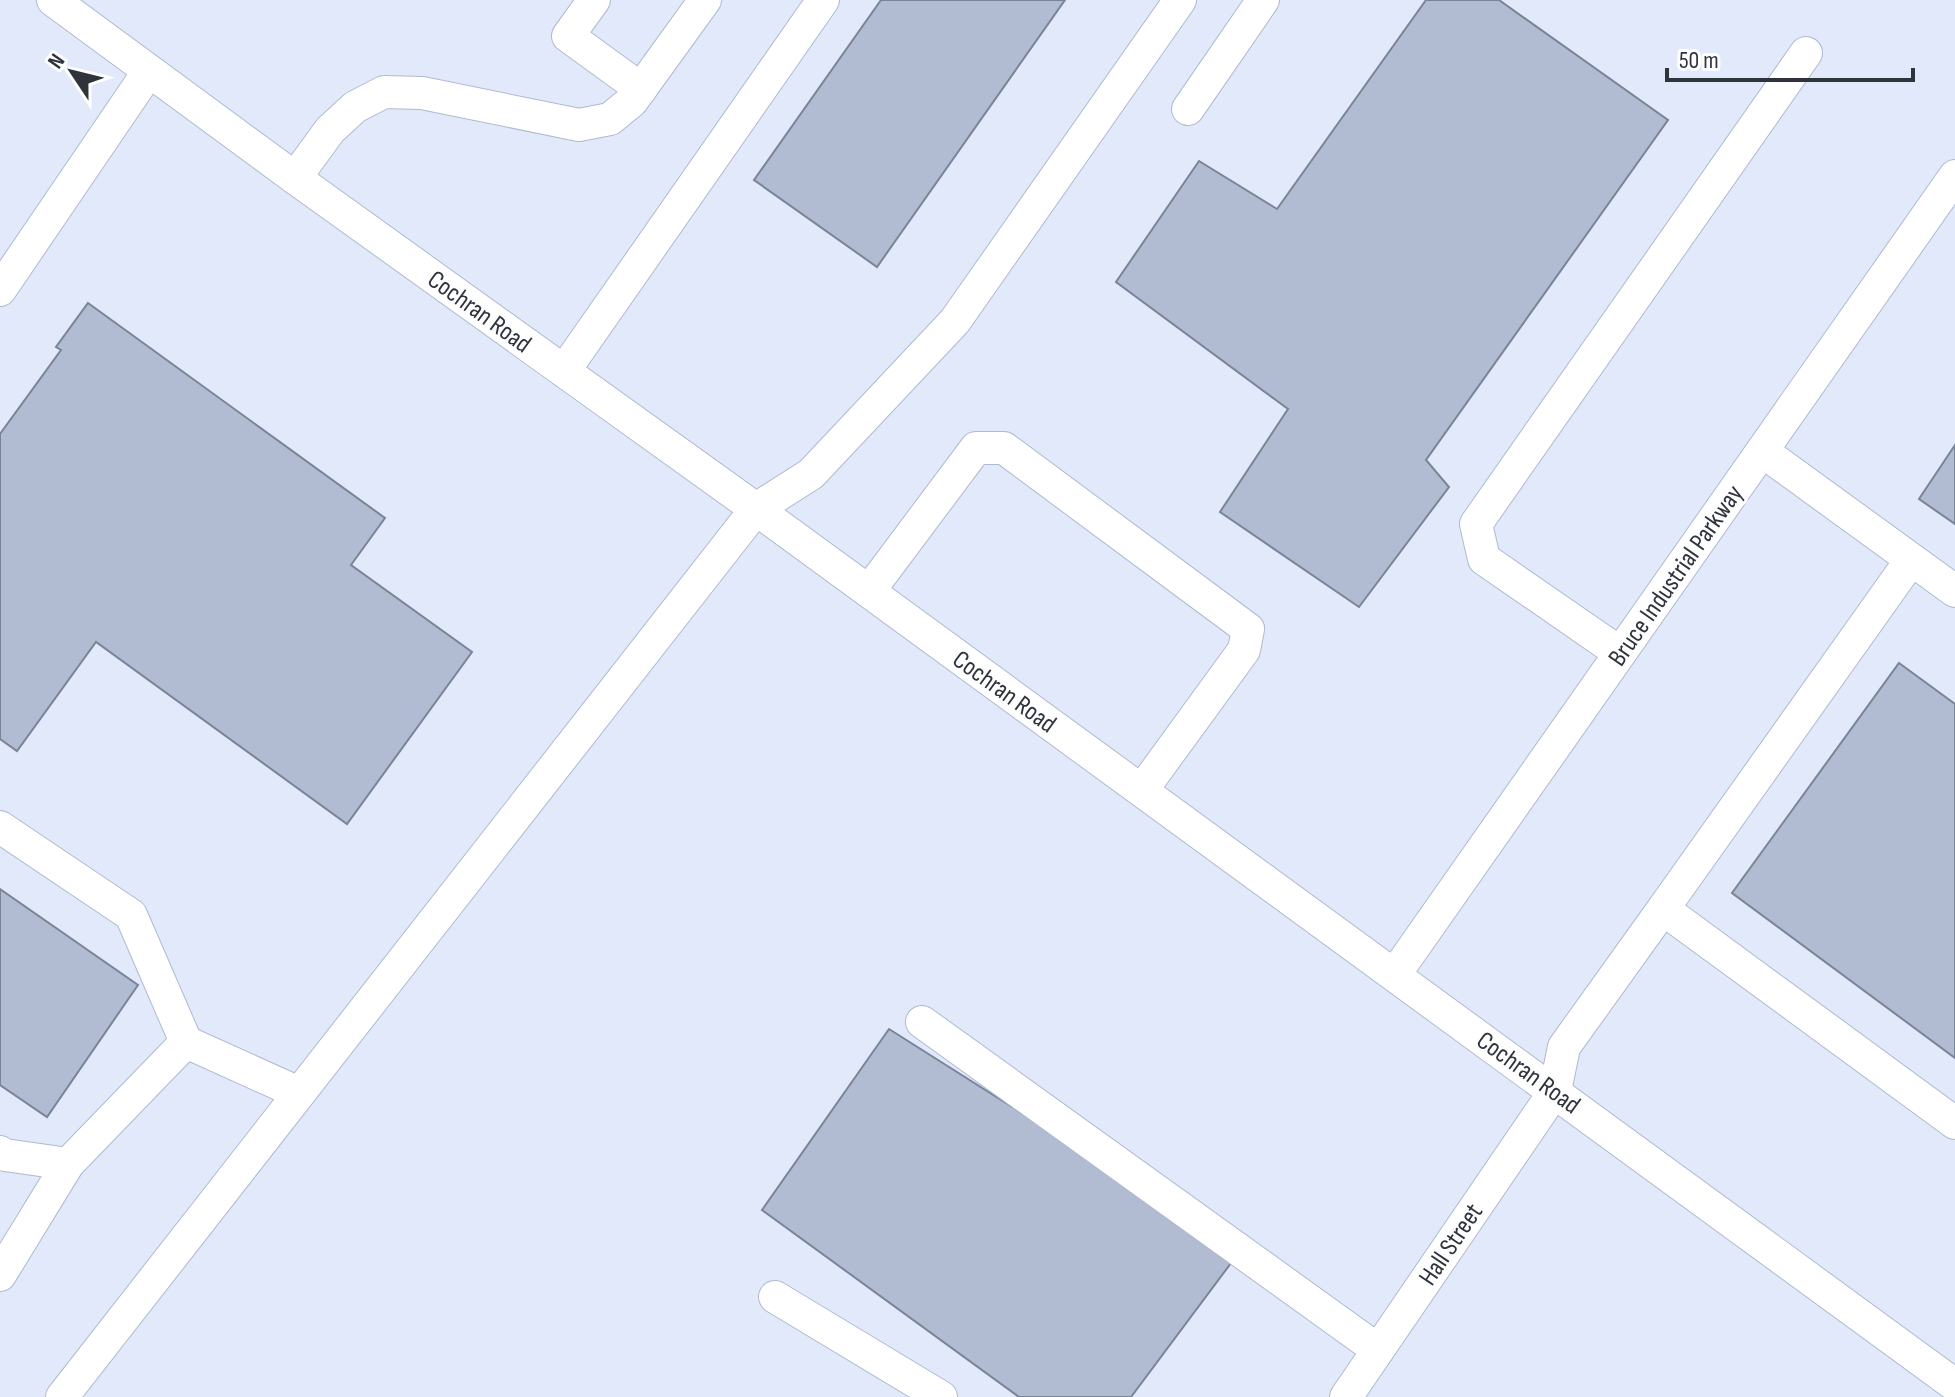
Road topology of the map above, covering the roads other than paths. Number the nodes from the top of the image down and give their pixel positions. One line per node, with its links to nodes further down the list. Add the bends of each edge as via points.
1 (53, 0): 8 (street, Cochran Road)
2 (594, 0): 9 (street, via 568,36)
3 (705, 0): 9 (street)
4 (823, 0): 14 (street)
5 (1180, 0): 16 (street, via 955,321 811,474)
6 (1263, 0): 10 (street)
7 (1806, 53): 20 (street, via 1476,524 1484,559)
8 (149, 71): 12 (street, Cochran Road); 13 (street)
9 (641, 89): 12 (street, via 610,119 579,125 422,93 384,92 355,107 330,130)
10 (1188, 109)
11 (1955, 176): 15 (street, Bruce Industrial Parkway)
12 (295, 178): 14 (street, Cochran Road)
13 (0, 290)
14 (564, 371): 16 (street, Cochran Road)
15 (1762, 451): 17 (street); 20 (street, Bruce Industrial Parkway)
16 (756, 509): 18 (street, Cochran Road); 28 (street)
17 (1911, 560): 19 (street); 23 (street)
18 (869, 591): 21 (street, Cochran Road); 21 (street, via 976,448 1004,448 1248,629 1244,650)
19 (1955, 591)
20 (1620, 653): 24 (street, Bruce Industrial Parkway)
21 (1142, 790): 24 (street, Cochran Road)
22 (0, 827): 26 (street, via 131,915)
23 (1663, 909): 27 (street, via 1564,1047); 29 (street)
24 (1395, 974): 27 (street, Cochran Road)
25 (922, 1022): 34 (street)
26 (186, 1042): 28 (street); 31 (street)
27 (1555, 1091): 34 (street, Hall Street); 35 (street, Cochran Road)
28 (299, 1093): 36 (street)
29 (1955, 1123)
30 (0, 1152): 31 (street)
31 (68, 1164): 32 (street)
32 (0, 1275)
33 (775, 1297): 37 (street)
34 (1378, 1350): 38 (street, Hall Street)
35 (1955, 1385)
36 (62, 1397)
37 (941, 1397)
38 (1346, 1397)

